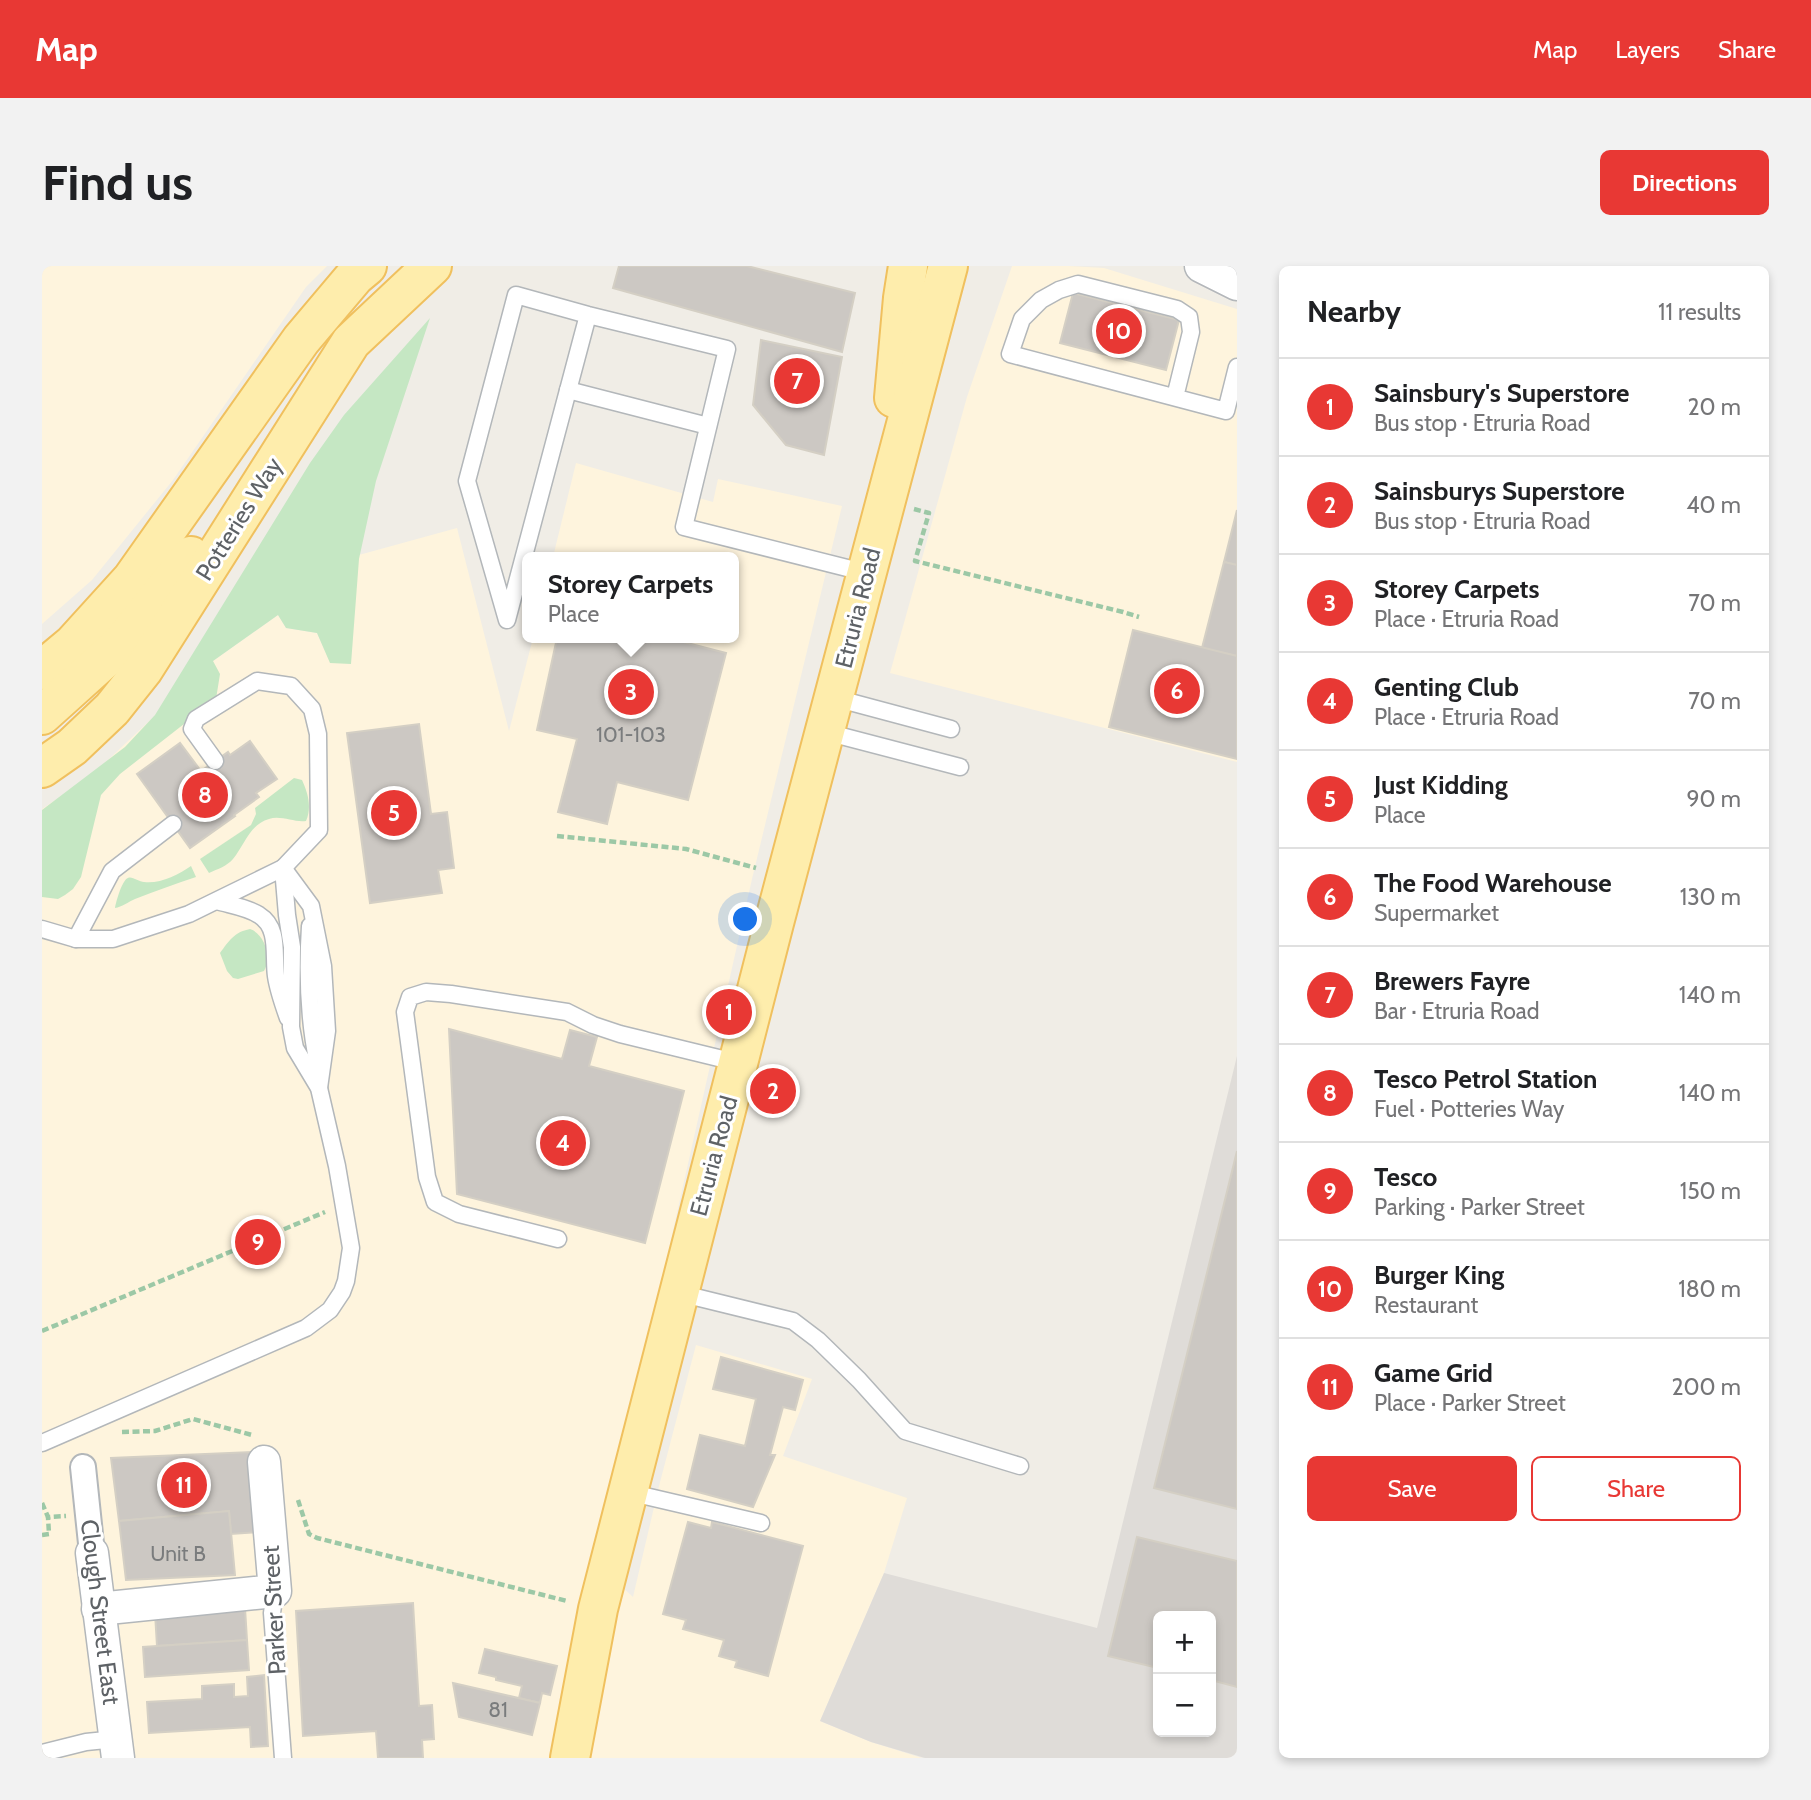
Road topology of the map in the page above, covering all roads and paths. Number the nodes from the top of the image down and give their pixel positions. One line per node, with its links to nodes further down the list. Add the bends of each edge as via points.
1 (367, 266): 18 (main road, Potteries Way, via 301,340 132,579 73,644)
2 (432, 266): 8 (main road, Potteries Way)
3 (908, 266): 13 (main road, Etruria Road)
4 (948, 266): 13 (main road, Etruria Road)
5 (1201, 266): 6 (street)
6 (1237, 284)
7 (588, 315): 10 (lane); 12 (lane, via 727,349); 15 (lane, via 516,295 467,481 507,620)
8 (351, 342): 19 (main road, via 121,644); 24 (main road, Potteries Way, via 143,670 113,709)
9 (1237, 367): 11 (lane, via 1226,411)
10 (568, 390): 12 (lane); 14 (lane)
11 (1175, 397): 11 (lane, via 1010,355 1023,318 1041,300 1077,284 1177,309 1189,317 1191,332)
12 (708, 426): 16 (lane, via 684,527)
13 (885, 501): 16 (main road, Etruria Road); 17 (path, via 929,513 915,561)
14 (525, 552)
15 (522, 563)
16 (867, 573): 20 (main road, Etruria Road)
17 (1139, 617)
18 (42, 670)
19 (42, 715)
20 (830, 715): 21 (lane); 23 (lane); 28 (main road, Etruria Road)
21 (951, 729)
22 (215, 761): 27 (lane, via 192,729 196,719 257,681 291,686 312,709 318,734 319,830)
23 (960, 767)
24 (42, 768)
25 (173, 824): 31 (lane, via 112,871)
26 (557, 836): 28 (path, via 686,849)
27 (283, 868): 29 (lane); 32 (lane, via 292,947); 34 (lane, via 311,906 323,966 327,1031)
28 (787, 876): 33 (main road, Etruria Road)
29 (217, 901): 31 (lane, via 113,939); 32 (lane, via 257,914 271,928 276,976)
30 (42, 929): 31 (lane)
31 (76, 939)
32 (291, 1027): 34 (lane, via 295,1048)
33 (739, 1063): 36 (lane, via 620,1034 567,1012 451,994 426,992 410,997 405,1012 427,1177 435,1202 459,1214); 37 (main road, Etruria Road)
34 (320, 1081): 35 (lane)
35 (344, 1204): 38 (path); 40 (lane, via 350,1264 342,1292 323,1317 294,1334)
36 (558, 1239)
37 (679, 1293): 43 (lane, via 793,1321 859,1380 905,1431); 45 (main road, Etruria Road)
38 (42, 1331)
39 (115, 1432): 41 (path, via 155,1431 193,1419)
40 (42, 1443)
41 (258, 1448): 50 (street, Parker Street)
42 (83, 1466): 49 (street, Clough Street East)
43 (1020, 1466)
44 (295, 1489): 52 (path, via 309,1534 317,1538)
45 (628, 1492): 47 (lane); 52 (main road, Etruria Road)
46 (48, 1517): 48 (path, via 49,1534)
47 (761, 1523)
48 (42, 1535)
49 (92, 1553): 51 (street, Clough Street East)
50 (275, 1591): 51 (street); 55 (lane, Parker Street, via 272,1613)
51 (99, 1609): 53 (street, Clough Street East)
52 (598, 1609): 56 (main road, Etruria Road)
53 (117, 1749): 54 (lane, via 86,1742)
54 (42, 1753)
55 (283, 1758)
56 (570, 1758)

